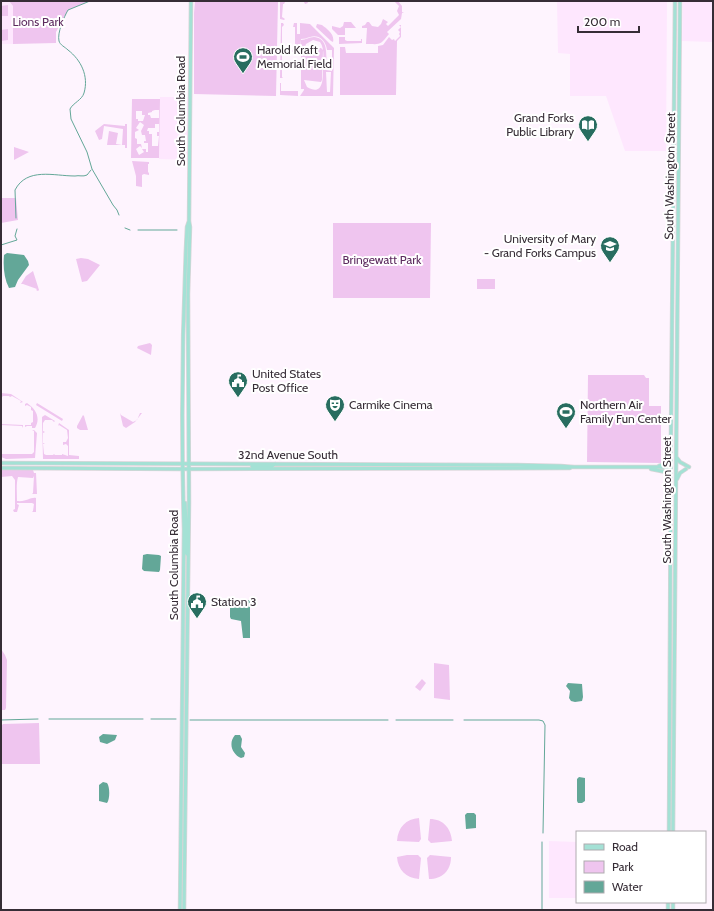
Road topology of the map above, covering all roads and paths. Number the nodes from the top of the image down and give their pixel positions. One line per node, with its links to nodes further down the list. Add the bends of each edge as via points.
1 (191, 1): 4 (main road, South Columbia Road)
2 (675, 1): 9 (main road, South Washington Street)
3 (680, 1): 10 (main road, South Washington Street)
4 (189, 221): 5 (main road, South Columbia Road); 6 (main road, South Columbia Road)
5 (184, 294): 6 (main road); 7 (main road, South Columbia Road)
6 (188, 294): 8 (main road, South Columbia Road)
7 (183, 374): 8 (main road); 15 (main road, South Columbia Road)
8 (188, 374): 16 (main road, South Columbia Road)
9 (672, 402): 10 (main road); 11 (main road, South Washington Street)
10 (676, 402): 12 (main road, South Washington Street)
11 (671, 452): 24 (main road, via 665,464); 25 (main road, South Washington Street)
12 (677, 458): 26 (main road, South Washington Street); 36 (main road, via 688,468 680,473)
13 (1, 463): 14 (main road, 32nd Avenue South)
14 (39, 464): 15 (main road, 32nd Avenue South); 28 (main road)
15 (182, 464): 16 (main road, 32nd Avenue South); 29 (main road, South Columbia Road)
16 (188, 464): 17 (main road, 32nd Avenue South); 30 (main road, South Columbia Road)
17 (275, 464): 18 (main road, 32nd Avenue South); 31 (main road)
18 (307, 464): 19 (main road, 32nd Avenue South); 32 (main road)
19 (352, 464): 21 (main road, 32nd Avenue South); 33 (main road)
20 (517, 464): 21 (main road, 32nd Avenue South); 22 (main road, 32nd Avenue South); 34 (main road)
21 (430, 466): 33 (main road, 32nd Avenue South); 34 (main road, 32nd Avenue South)
22 (574, 467): 23 (main road, 32nd Avenue South); 34 (main road, 32nd Avenue South)
23 (642, 467): 24 (main road, 32nd Avenue South); 35 (main road, via 664,471 669,474)
24 (652, 467): 25 (main road, 32nd Avenue South)
25 (671, 467): 26 (main road, 32nd Avenue South); 35 (main road, South Washington Street)
26 (677, 467): 36 (main road, South Washington Street)
27 (1, 468): 28 (main road, 32nd Avenue South)
28 (39, 468): 29 (main road, 32nd Avenue South)
29 (182, 469): 30 (main road, 32nd Avenue South); 37 (main road, South Columbia Road)
30 (188, 469): 31 (main road, 32nd Avenue South); 39 (main road, South Columbia Road)
31 (228, 469): 32 (main road, 32nd Avenue South)
32 (307, 469): 33 (main road, 32nd Avenue South)
33 (352, 469)
34 (517, 469)
35 (670, 479): 41 (main road, South Washington Street)
36 (676, 480): 42 (main road, South Washington Street)
37 (183, 498): 38 (main road, South Columbia Road); 39 (main road)
38 (184, 525): 40 (main road); 43 (main road, South Columbia Road)
39 (188, 528): 40 (main road, South Columbia Road)
40 (188, 556): 44 (main road, South Columbia Road)
41 (668, 831)
42 (673, 831)
43 (180, 883): 44 (main road); 45 (main road, South Columbia Road)
44 (184, 896): 46 (main road, South Columbia Road)
45 (180, 910)
46 (184, 910)

